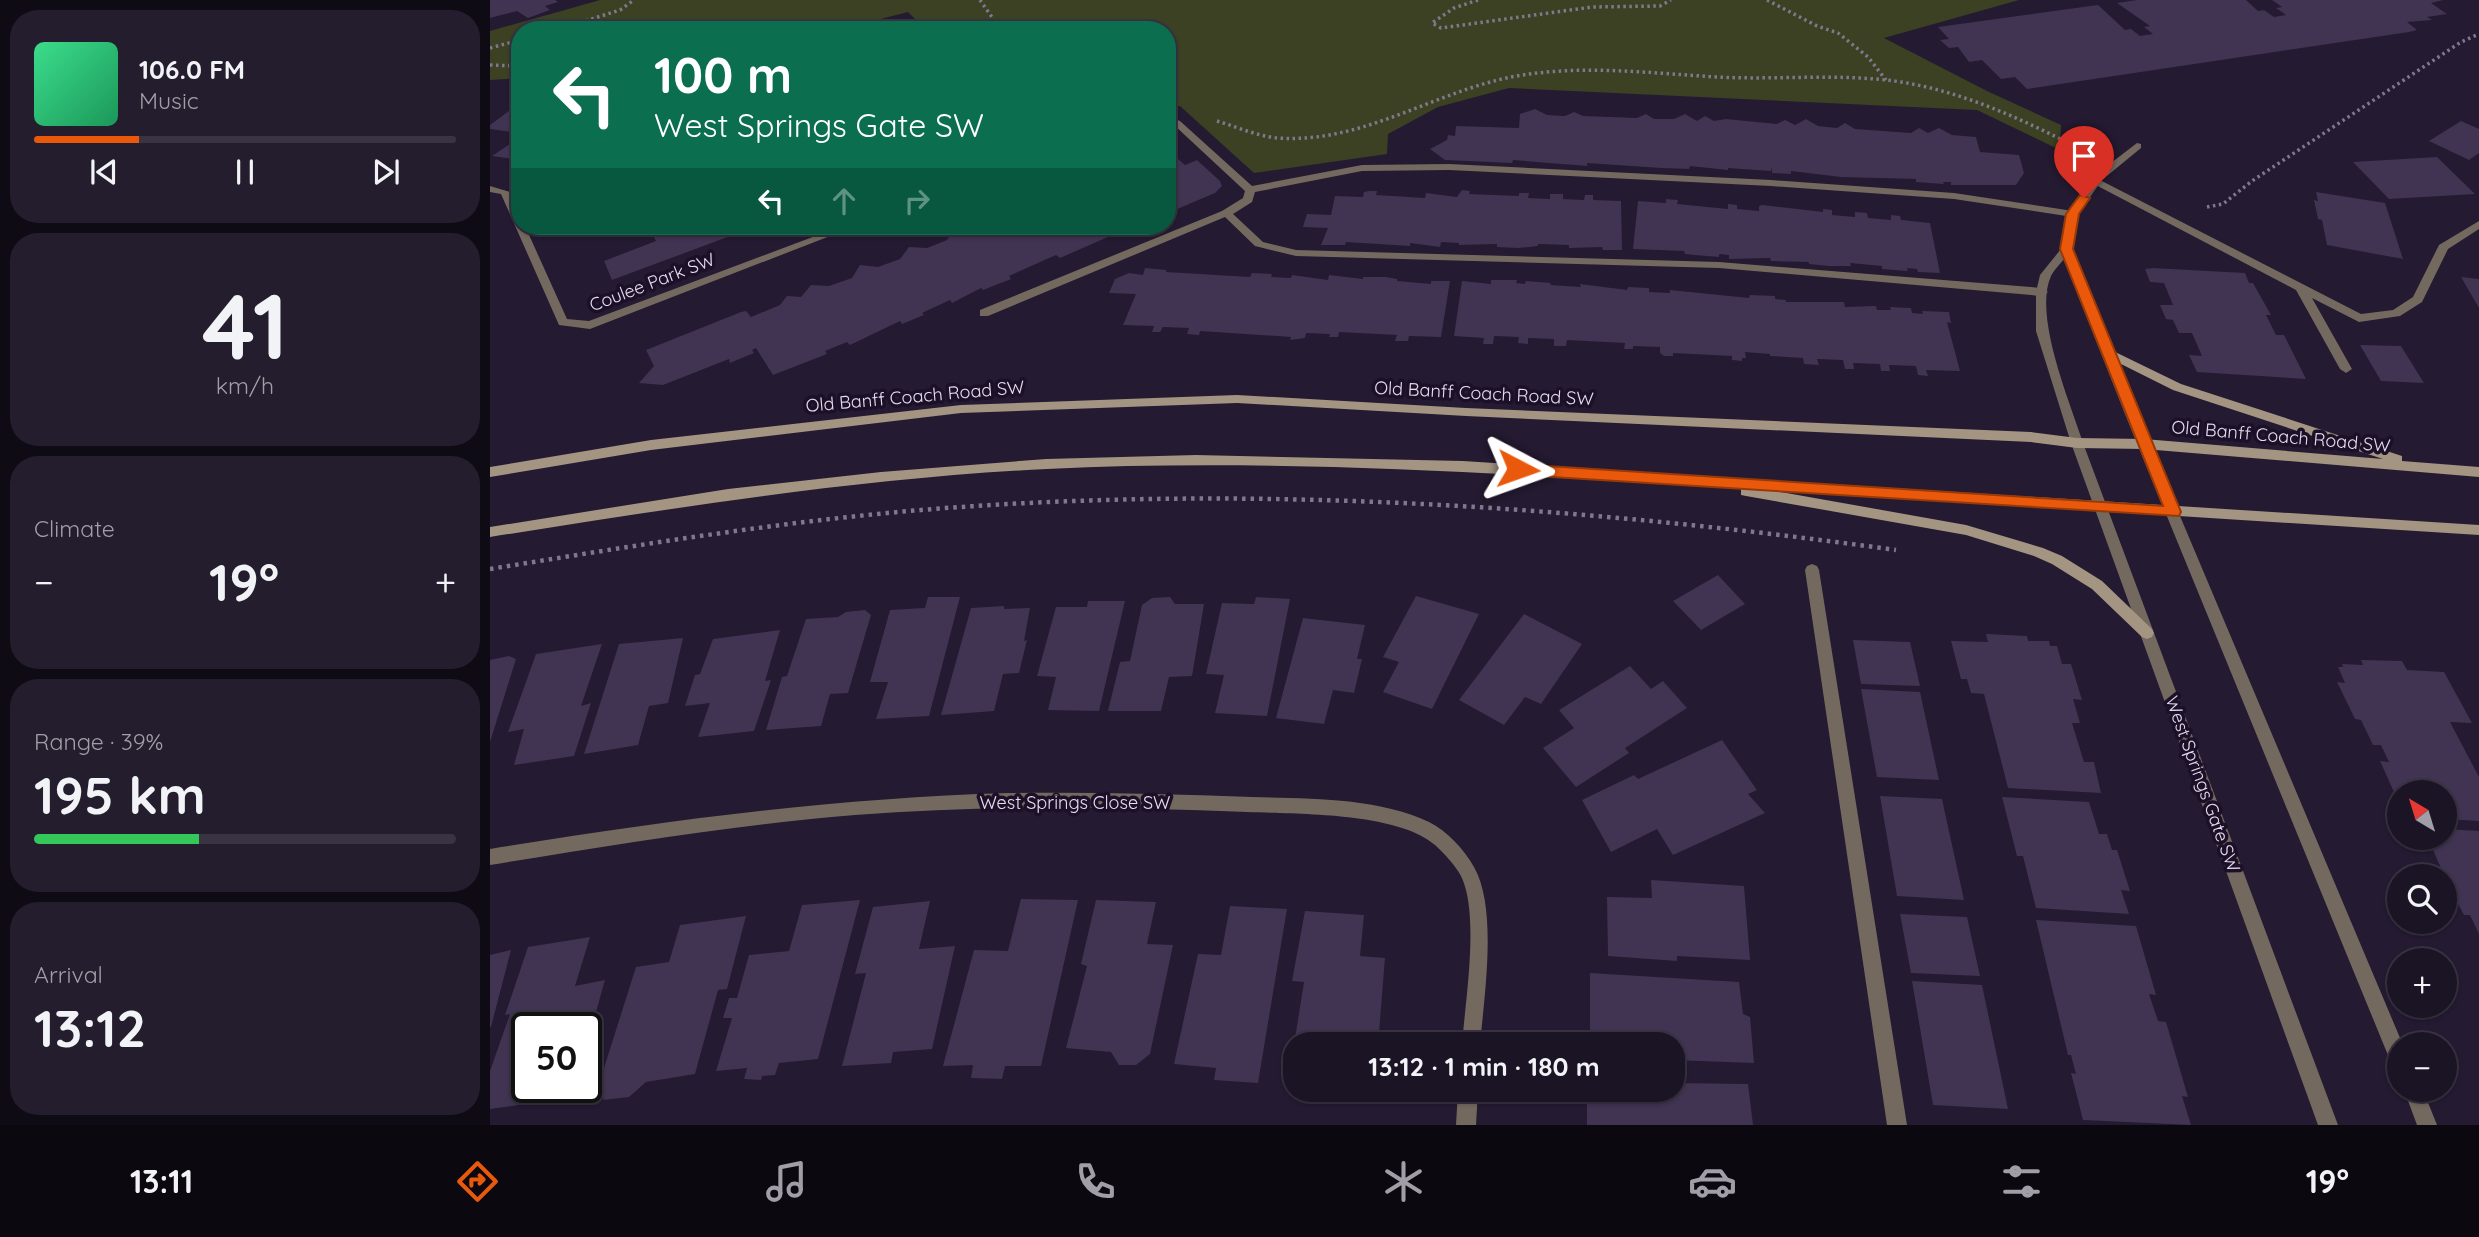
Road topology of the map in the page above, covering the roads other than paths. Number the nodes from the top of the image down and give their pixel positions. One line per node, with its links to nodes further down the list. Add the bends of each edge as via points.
1 (1176, 125): 5 (street)
2 (2137, 146): 3 (street)
3 (2096, 181): 8 (street); 15 (street)
4 (490, 190): 6 (street, Coulee Park SW, via 505,191)
5 (1250, 190): 7 (street, via 1248,200); 8 (street, via 1362,168 1449,167 1954,196)
6 (511, 205)
7 (1226, 213): 10 (street); 16 (street, via 1259,244 1296,253 1719,265)
8 (2073, 214): 14 (street)
9 (2479, 224): 15 (street, via 2443,247 2418,299 2396,313 2358,318)
10 (1176, 234)
11 (524, 235): 12 (street, Coulee Park SW, via 562,322 590,326)
12 (828, 235)
13 (1173, 235): 17 (street)
14 (2066, 249): 16 (street, via 2046,275); 18 (street)
15 (2301, 289): 19 (street)
16 (2042, 292): 20 (street, West Springs Gate SW, via 2042,331)
17 (984, 313)
18 (2107, 352): 21 (street); 22 (main road, via 2176,387)
19 (2346, 369)
20 (2077, 443): 21 (main road, Old Banff Coach Road SW); 23 (main road, Old Banff Coach Road SW, via 1237,399 961,409 664,443); 26 (street, West Springs Gate SW)
21 (2144, 444): 22 (main road, Old Banff Coach Road SW); 27 (street)
22 (2425, 467): 24 (main road, Old Banff Coach Road SW)
23 (490, 472)
24 (2479, 472)
25 (1683, 479): 26 (main road); 29 (main road, via 1344,462 1046,464 728,494); 31 (main road, via 2007,541 2057,560 2096,585)
26 (2103, 508): 27 (main road); 31 (street, West Springs Gate SW)
27 (2173, 512): 28 (main road); 34 (street)
28 (2479, 530)
29 (490, 532)
30 (1811, 570): 38 (street)
31 (2147, 633): 39 (street, West Springs Gate SW)
32 (490, 857): 33 (street, West Springs Close SW, via 796,813 1013,800 1180,801 1379,815 1436,835 1469,875 1478,934)
33 (1472, 1032)
34 (2388, 1032)
35 (1467, 1102): 37 (street)
36 (2418, 1102): 40 (street)
37 (1466, 1125)
38 (1897, 1125)
39 (2328, 1125)
40 (2427, 1125)

